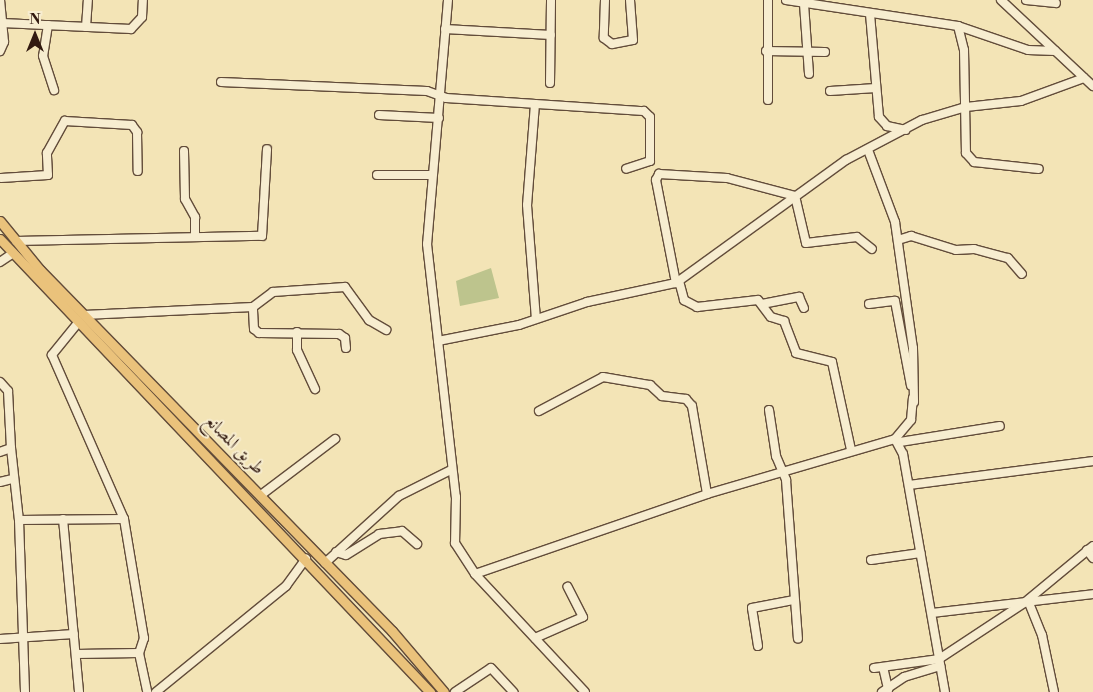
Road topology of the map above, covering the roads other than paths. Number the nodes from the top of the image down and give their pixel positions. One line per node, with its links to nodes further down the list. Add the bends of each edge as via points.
1 (0, 0): 15 (street)
2 (88, 0): 18 (street)
3 (143, 0): 18 (street, via 142,17 134,28)
4 (448, 0): 19 (street)
5 (551, 0): 20 (street)
6 (605, 0): 7 (street, via 604,38 612,44 633,40)
7 (630, 0)
8 (768, 0): 21 (street)
9 (786, 0): 13 (street)
10 (1026, 0): 12 (street)
11 (1003, 1): 23 (street)
12 (1056, 3)
13 (804, 4): 14 (street); 24 (street)
14 (870, 14): 17 (street); 31 (street)
15 (2, 23): 16 (street); 22 (street)
16 (48, 25): 18 (street); 32 (street, via 43,56)
17 (958, 26): 23 (street, via 1028,50); 37 (street, via 964,50)
18 (86, 27)
19 (445, 29): 20 (street); 34 (street)
20 (551, 35): 29 (street)
21 (766, 50): 24 (street); 35 (street)
22 (0, 51)
23 (1055, 51): 27 (street)
24 (807, 52): 25 (street); 26 (street)
25 (825, 52)
26 (809, 74)
27 (1084, 78): 30 (street); 37 (street, via 1020,101)
28 (221, 82): 34 (street, via 427,92)
29 (550, 83)
30 (1093, 86)
31 (876, 88): 33 (street); 40 (street, via 881,122)
32 (54, 90)
33 (830, 91)
34 (441, 97): 36 (street); 39 (street)
35 (768, 100)
36 (535, 104): 44 (street, via 648,114 650,161); 66 (street, via 527,205)
37 (966, 107): 40 (street); 45 (street, via 969,158)
38 (379, 115): 39 (street)
39 (439, 118): 48 (street)
40 (906, 130): 42 (street)
41 (267, 149): 52 (street, via 264,235)
42 (868, 150): 50 (street); 54 (street, via 888,194)
43 (184, 151): 52 (street, via 185,199 195,217)
44 (626, 169)
45 (1038, 169)
46 (138, 171): 49 (street, via 137,132 132,124 66,121 47,153 48,174)
47 (377, 175): 48 (street)
48 (432, 175): 70 (street, via 427,244)
49 (0, 177)
50 (795, 196): 56 (street, via 806,243 857,237); 60 (street); 60 (street, via 727,178 659,174 656,180)
51 (0, 221): 55 (main road, طريق المصانع)
52 (195, 236): 55 (street)
53 (0, 239): 57 (main road, طريق المصانع)
54 (898, 240): 59 (street, via 911,236 956,250 974,249 1008,258); 74 (street, via 913,348)
55 (16, 241): 65 (main road, طريق المصانع)
56 (872, 249)
57 (12, 254): 58 (street); 67 (main road, طريق المصانع)
58 (0, 262)
59 (1022, 274)
60 (677, 282): 61 (street, via 684,300 697,307 751,298); 66 (street)
61 (762, 304): 64 (street, via 799,297); 83 (street, via 771,317 784,321 796,353 834,365)
62 (868, 304): 74 (street, via 895,301)
63 (253, 307): 65 (street); 68 (street, via 273,292 345,287 369,320); 69 (street, via 256,332)
64 (804, 308)
65 (84, 316): 92 (main road, طريق المصانع)
66 (536, 319): 70 (street)
67 (78, 324): 94 (street, via 53,358); 100 (main road, طريق المصانع)
68 (386, 330)
69 (297, 332): 71 (street, via 342,335); 73 (street, via 297,350)
70 (438, 341): 86 (street)
71 (346, 348)
72 (0, 382): 77 (street, via 8,390)
73 (315, 388)
74 (914, 402): 81 (street, via 911,420)
75 (769, 410): 87 (street)
76 (539, 411): 91 (street, via 603,377 650,386 662,396 686,399 692,406)
77 (9, 420): 78 (street); 82 (street)
78 (0, 423)
79 (1000, 426): 81 (street)
80 (335, 439): 92 (street)
81 (897, 440): 83 (street); 90 (street)
82 (11, 448): 84 (street); 88 (street)
83 (851, 450): 87 (street)
84 (0, 452)
85 (1093, 461): 90 (street)
86 (452, 470): 98 (street, via 399,496); 104 (street, via 457,506 455,544)
87 (782, 472): 91 (street); 107 (street, via 794,542)
88 (12, 478): 89 (street); 95 (street)
89 (0, 482)
90 (909, 485): 99 (street)
91 (707, 494): 104 (street)
92 (261, 495): 103 (main road, طريق المصانع)
93 (62, 519): 94 (street); 95 (street); 110 (street)
94 (124, 519): 116 (street, via 144,638)
95 (19, 520): 111 (street)
96 (417, 544): 98 (street, via 402,530 379,534 346,554)
97 (1090, 548): 101 (street); 108 (street)
98 (336, 552): 103 (street)
99 (921, 553): 102 (street); 109 (street)
100 (306, 558): 125 (street, via 286,586); 126 (main road, طريق المصانع)
101 (1093, 558)
102 (870, 560)
103 (325, 563): 127 (main road, طريق المصانع)
104 (475, 574): 112 (street)
105 (568, 587): 112 (street, via 583,617)
106 (1093, 594): 108 (street)
107 (794, 600): 114 (street); 115 (street, via 752,608)
108 (1026, 603): 109 (street); 118 (street); 132 (street, via 1042,635)
109 (932, 613): 118 (street)
110 (74, 634): 111 (street); 117 (street)
111 (21, 636): 113 (street); 122 (street)
112 (535, 638): 130 (street)
113 (0, 639)
114 (798, 639)
115 (758, 646)
116 (139, 653): 117 (street); 124 (street)
117 (76, 654): 123 (street)
118 (939, 663): 119 (street); 121 (street, via 904,677); 131 (street)
119 (882, 667): 120 (street); 121 (street)
120 (874, 668)
121 (885, 690)
122 (25, 692)
123 (79, 692)
124 (147, 692)
125 (156, 692)
126 (430, 692)
127 (444, 692)
128 (455, 692): 129 (street, via 492,668)
129 (513, 692)
130 (585, 692)
131 (945, 692)
132 (1054, 692)

